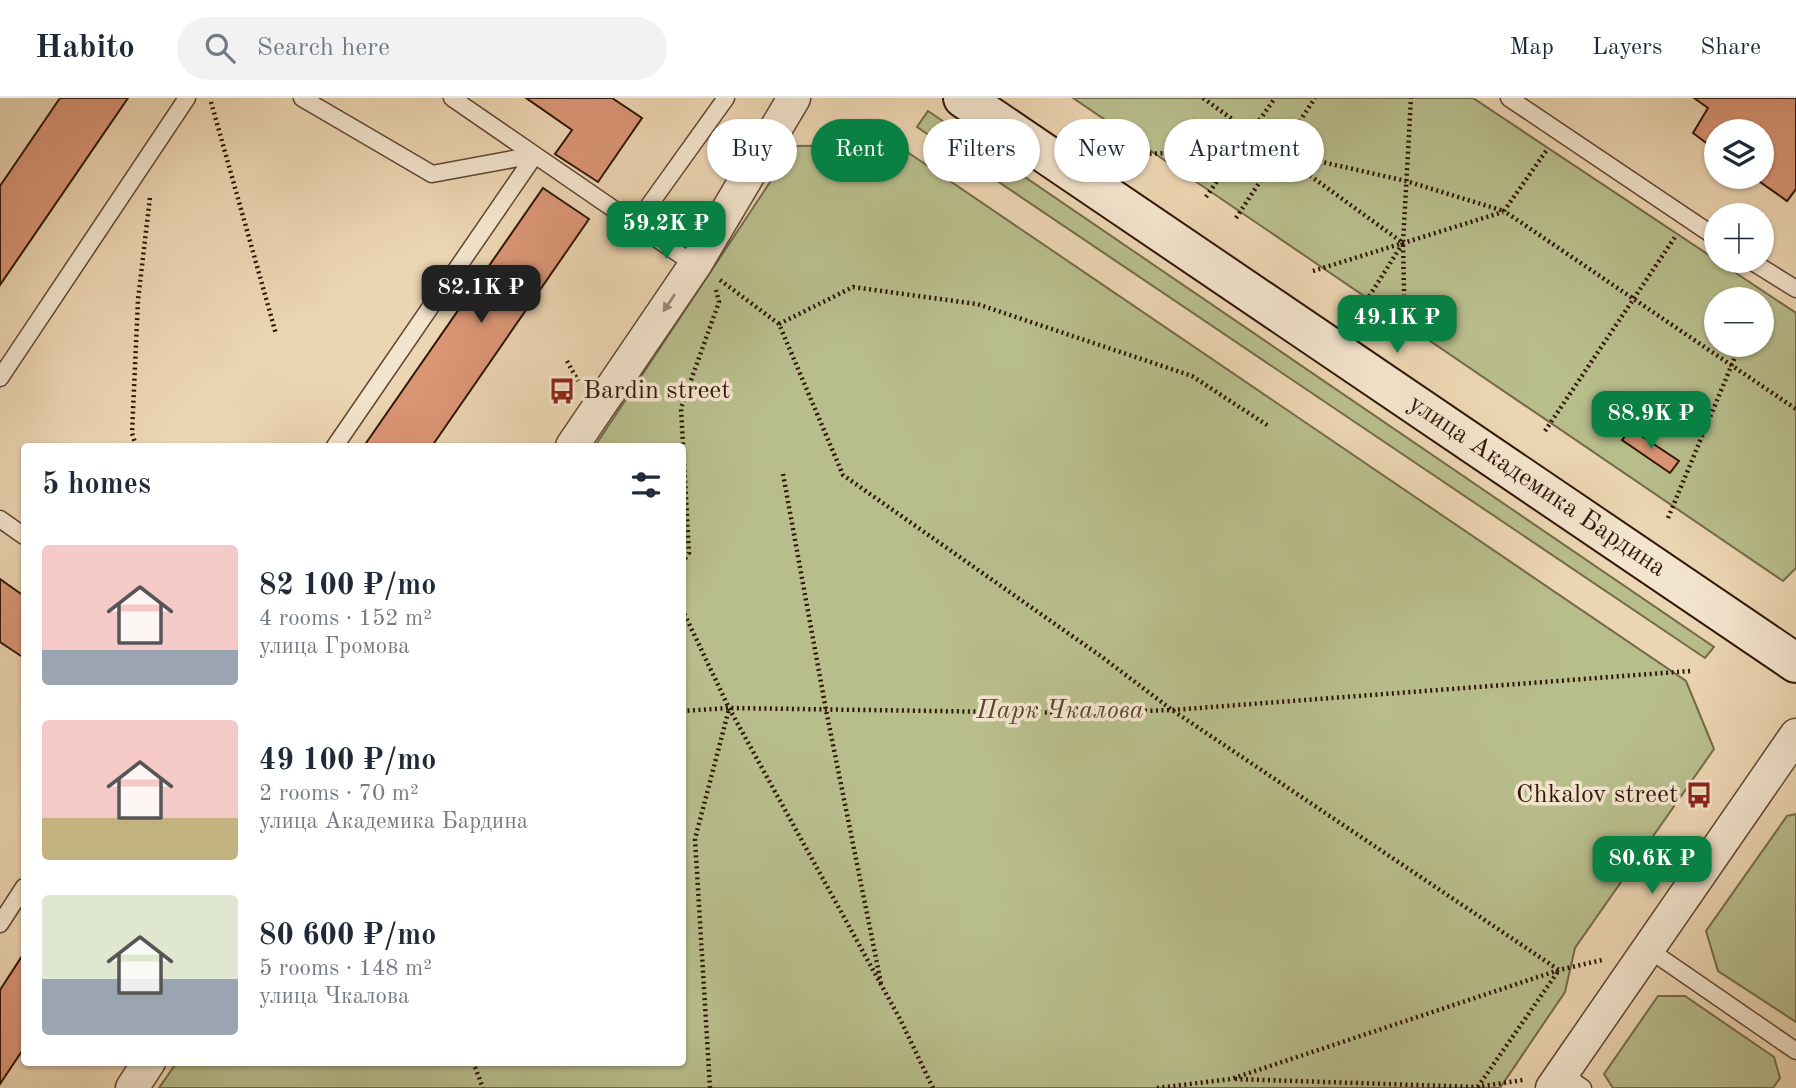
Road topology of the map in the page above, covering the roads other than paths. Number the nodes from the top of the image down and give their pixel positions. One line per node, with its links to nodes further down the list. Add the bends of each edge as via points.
1 (187, 98): 14 (lane)
2 (302, 98): 8 (lane, via 432,174)
3 (452, 98): 8 (lane)
4 (726, 98): 9 (lane)
5 (794, 98): 11 (street)
6 (963, 98): 19 (street, улица Академика Бардина)
7 (1509, 98): 10 (lane)
8 (535, 155): 9 (lane); 15 (lane)
9 (635, 225): 11 (lane)
10 (1704, 229)
11 (695, 265): 16 (street, one-way to 16)
12 (1773, 273): 13 (lane)
13 (1795, 285)
14 (0, 378)
15 (337, 443)
16 (574, 443)
17 (0, 519): 18 (lane)
18 (21, 534)
19 (1796, 663)
20 (1796, 735): 23 (street)
21 (21, 892): 22 (lane)
22 (0, 924)
23 (1648, 949): 24 (lane); 26 (street)
24 (1796, 1051)
25 (146, 1066): 27 (street)
26 (1566, 1083)
27 (132, 1088)

